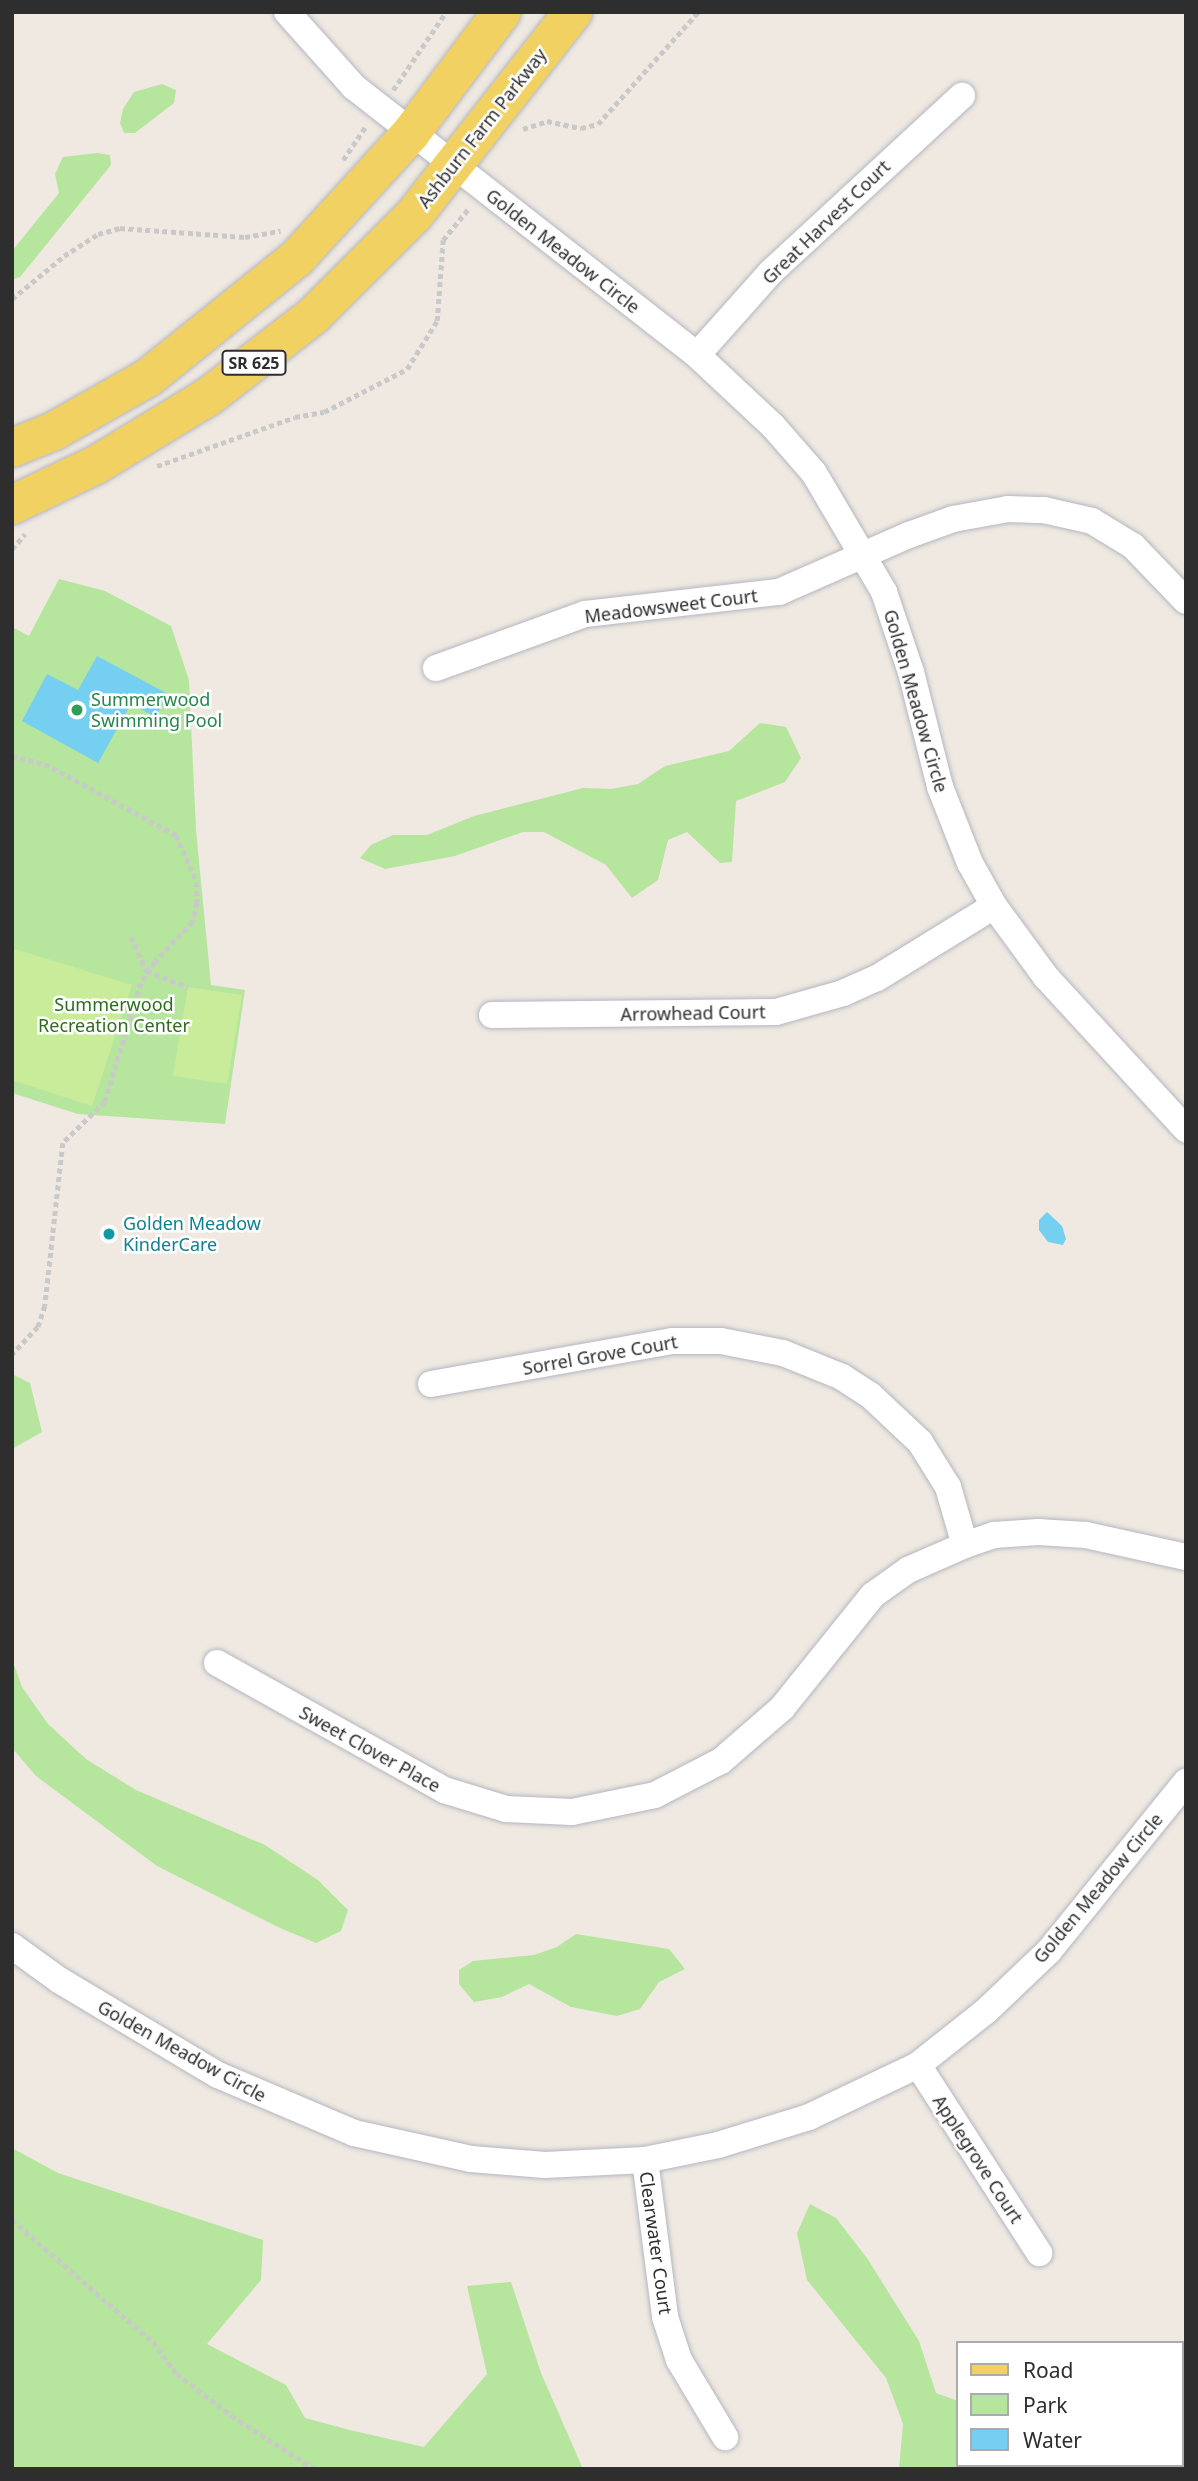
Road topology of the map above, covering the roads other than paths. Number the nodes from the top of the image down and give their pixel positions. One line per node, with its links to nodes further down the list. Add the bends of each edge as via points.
1 (288, 12): 5 (street, Golden Meadow Circle, via 328,62)
2 (502, 12): 5 (main road, SR 625)
3 (573, 12): 6 (main road, Ashburn Farm Parkway / SR 625)
4 (962, 96): 7 (street, Great Harvest Court, via 781,263)
5 (411, 133): 6 (street, Golden Meadow Circle); 8 (main road, SR 625, via 297,258 243,306 149,377 54,431)
6 (468, 177): 7 (street, Golden Meadow Circle); 9 (main road, Ashburn Farm Parkway / SR 625, via 270,351)
7 (697, 355): 10 (street, Golden Meadow Circle, via 773,426 814,473)
8 (12, 449)
9 (22, 516)
10 (866, 557): 11 (street, Meadowsweet Court, via 953,519 987,511 1044,510 1092,521 1117,534 1161,571); 12 (street, Meadowsweet Court, via 779,592 750,598 585,614); 13 (street, Golden Meadow Circle, via 884,592 911,672 953,822)
11 (1186, 601)
12 (436, 668)
13 (994, 906): 14 (street, Arrowhead Court, via 877,978 776,1012); 15 (street, Golden Meadow Circle, via 1045,977)
14 (492, 1015)
15 (1186, 1129)
16 (431, 1384): 17 (street, Sorrel Grove Court, via 671,1341 721,1341 783,1353 842,1377 870,1395 920,1442 948,1487)
17 (965, 1545): 18 (street, Sweet Clover Place, via 994,1535 1038,1532 1086,1535); 19 (street, Sweet Clover Place, via 908,1570 873,1595 782,1708 720,1761 654,1795 603,1808 538,1812 483,1803 444,1790)
18 (1186, 1557)
19 (217, 1663)
20 (1186, 1782): 22 (street, Golden Meadow Circle, via 1049,1951 986,2011)
21 (12, 1946): 23 (street, Golden Meadow Circle, via 59,1980 218,2075 354,2133 471,2159 545,2165)
22 (918, 2065): 23 (street, Golden Meadow Circle, via 809,2117 718,2145); 24 (street, Applegrove Court)
23 (645, 2160): 25 (street, Clearwater Court, via 665,2318 679,2360)
24 (1039, 2253)
25 (725, 2437)

